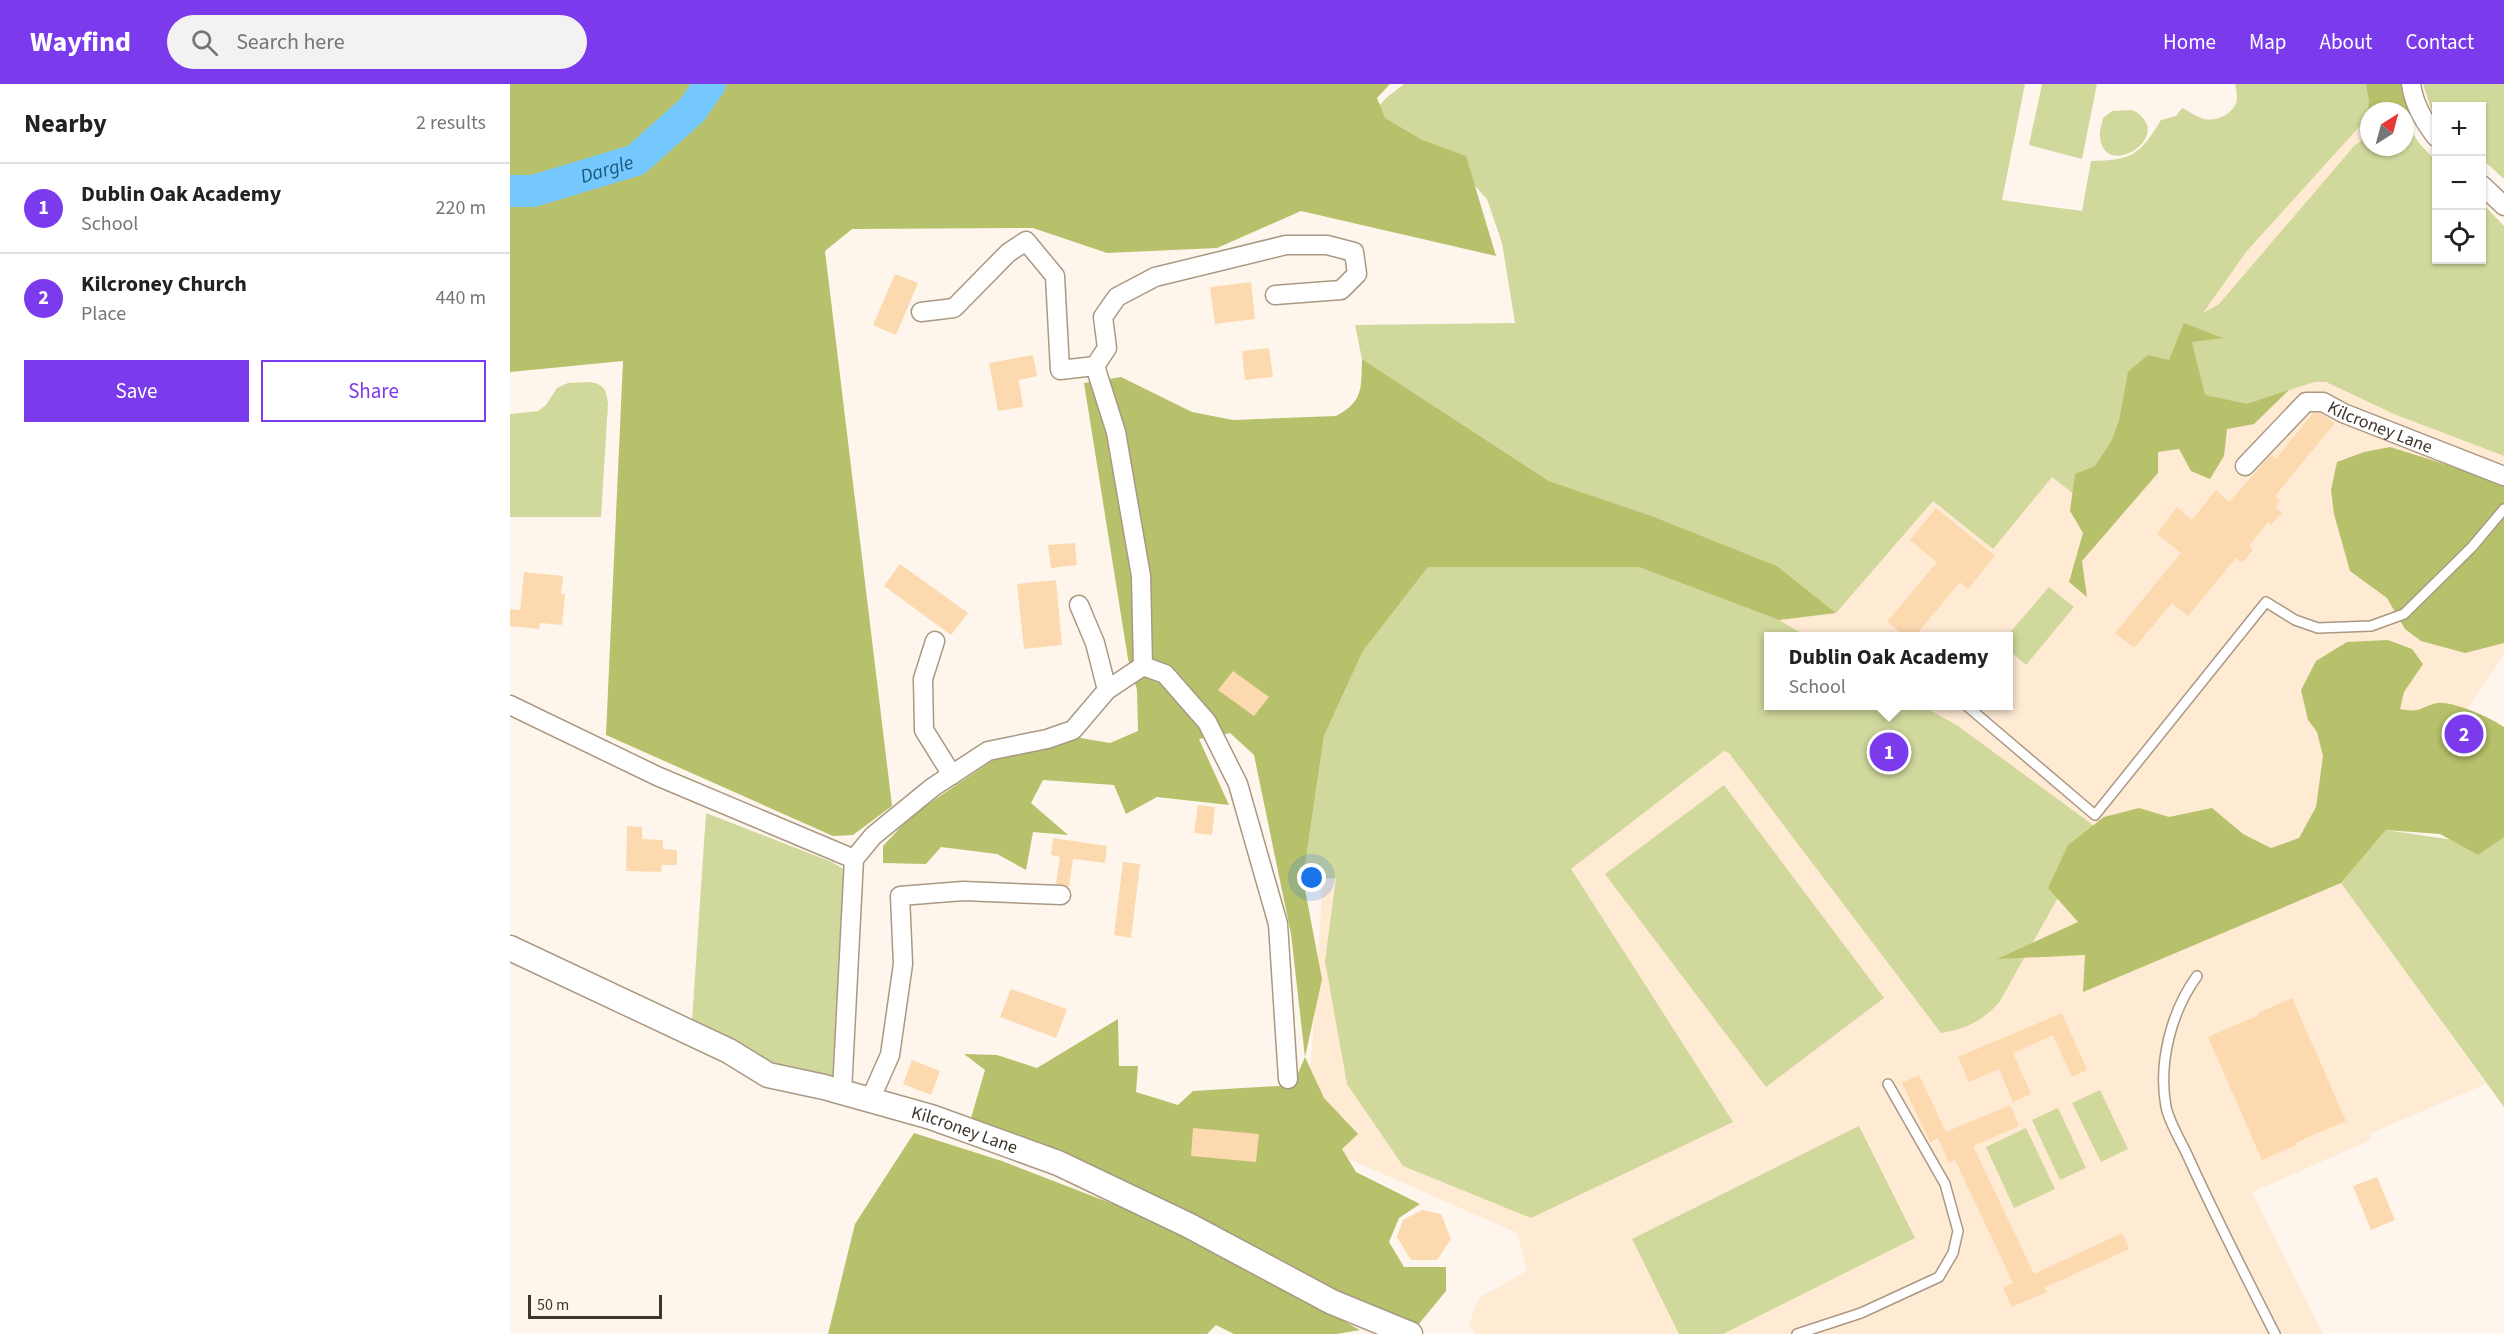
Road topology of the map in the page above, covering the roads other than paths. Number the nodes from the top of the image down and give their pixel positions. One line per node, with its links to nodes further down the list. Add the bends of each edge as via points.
1 (2411, 84): 2 (street, via 2423,120)
2 (2432, 132)
3 (2486, 190): 4 (street)
4 (2504, 206)
5 (1275, 296): 7 (street, via 1341,290 1357,274 1354,252 1327,245 1286,245 1155,277 1117,297 1103,317 1107,348)
6 (921, 312): 7 (street, via 954,308 1008,253 1026,241 1055,276 1060,370)
7 (1095, 366): 13 (street, via 1116,432 1141,576)
8 (2245, 466): 9 (street, Kilcroney Lane, via 2306,402 2323,402)
9 (2504, 476)
10 (2504, 509): 16 (lane, via 2472,547 2404,614 2371,626 2318,628 2295,620 2266,602 2095,815)
11 (1079, 605): 14 (street, via 1095,643)
12 (935, 640): 17 (street, via 923,679 924,730)
13 (1143, 666): 14 (street); 22 (street, via 1165,674 1207,722 1238,784 1278,924)
14 (1107, 690): 17 (street, via 1073,730 988,751)
15 (510, 705): 18 (street, via 657,776)
16 (1973, 710)
17 (952, 775): 18 (street, via 873,836)
18 (854, 859): 24 (street)
19 (1061, 895): 25 (street, via 963,891 900,896 903,964 890,1055)
20 (510, 948): 24 (street, Kilcroney Lane, via 729,1050 768,1075)
21 (2197, 976): 28 (lane, via 2171,1030 2163,1071 2167,1109)
22 (1288, 1079)
23 (1888, 1084): 27 (lane, via 1945,1184 1958,1231 1953,1253 1939,1277 1862,1313)
24 (842, 1092): 25 (street, Kilcroney Lane)
25 (870, 1100): 26 (street, Kilcroney Lane, via 931,1117 1058,1163 1188,1225 1332,1302)
26 (1410, 1334)
27 (1797, 1334)
28 (2275, 1334)

